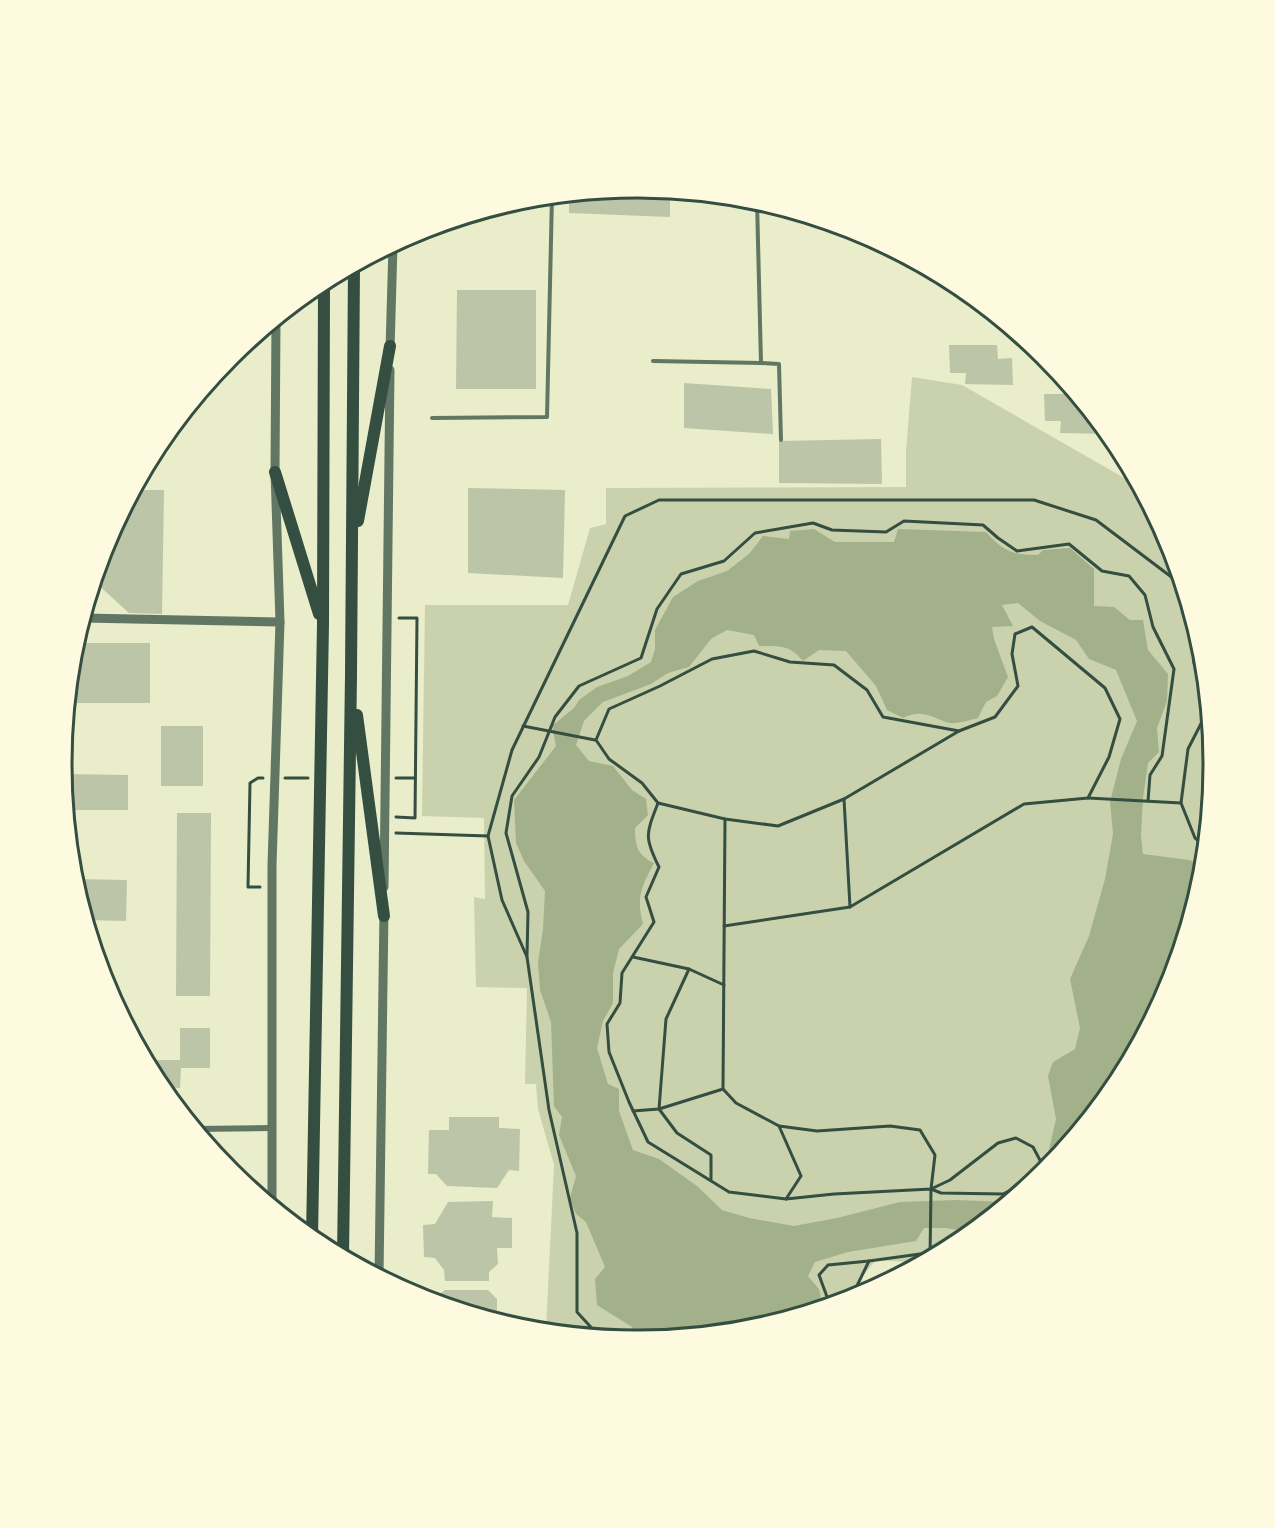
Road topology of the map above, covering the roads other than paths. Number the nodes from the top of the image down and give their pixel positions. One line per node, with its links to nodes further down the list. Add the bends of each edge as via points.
1 (552, 205): 10 (lane, via 547,417)
2 (757, 211): 9 (lane)
3 (393, 254): 7 (street)
4 (354, 275): 13 (highway)
5 (324, 293): 16 (highway)
6 (276, 330): 12 (street)
7 (390, 346): 13 (highway); 18 (street)
8 (653, 361): 9 (lane)
9 (761, 363): 11 (lane, via 779,364)
10 (432, 418)
11 (781, 440)
12 (274, 472): 15 (street); 16 (highway)
13 (352, 552): 17 (highway)
14 (91, 618): 15 (street)
15 (280, 622): 19 (street, via 272,865)
16 (323, 624): 22 (highway)
17 (351, 675): 18 (highway); 23 (highway)
18 (384, 916): 24 (street)
19 (272, 1128): 20 (street); 21 (street)
20 (206, 1130)
21 (272, 1195)
22 (312, 1226)
23 (343, 1247)
24 (377, 1266)

